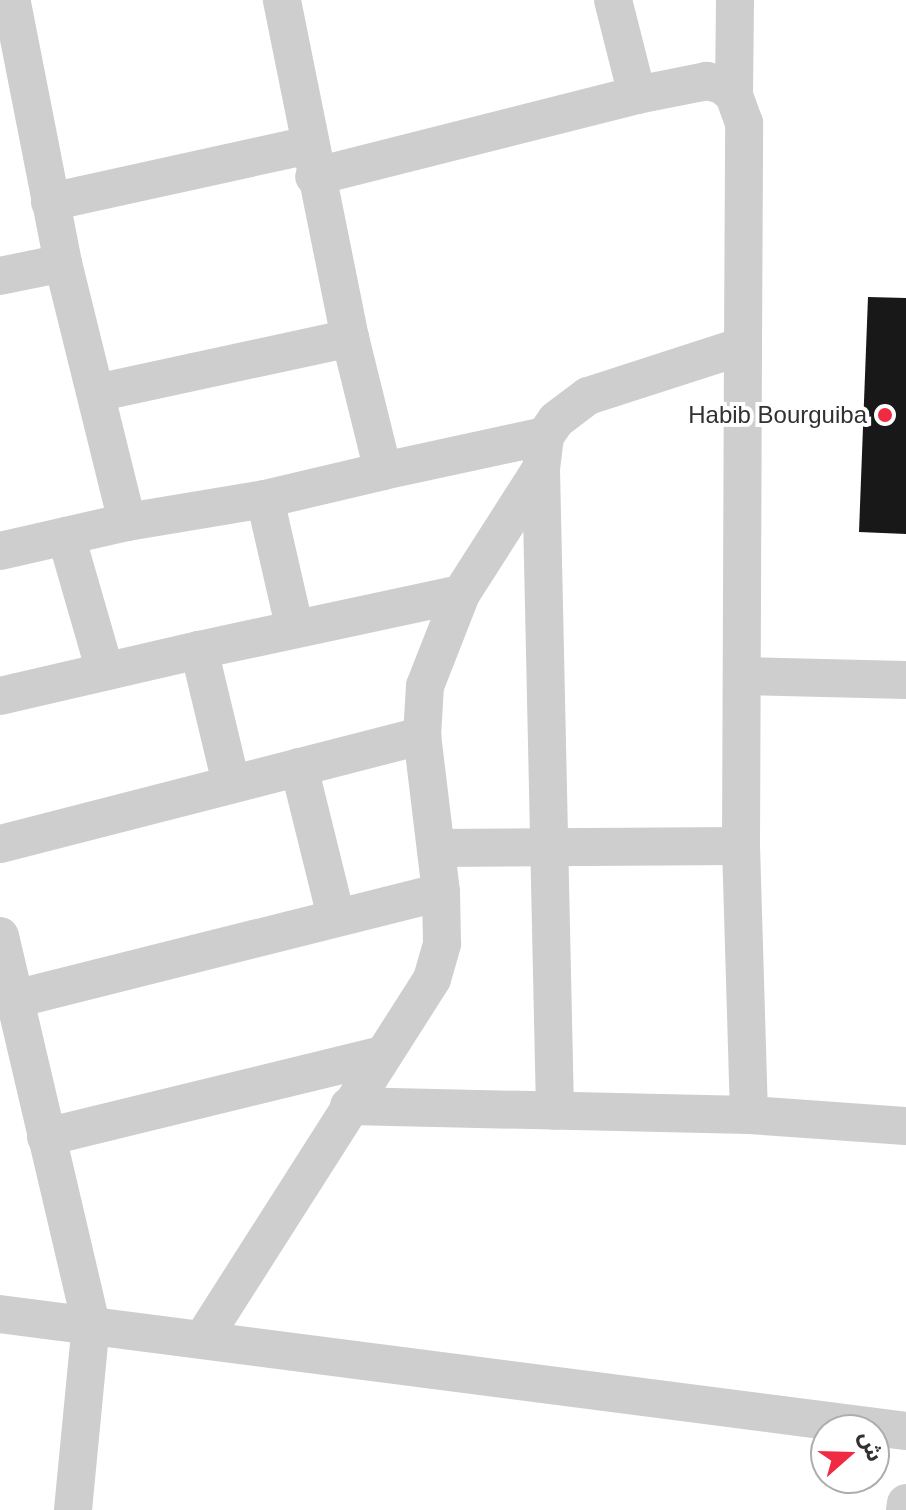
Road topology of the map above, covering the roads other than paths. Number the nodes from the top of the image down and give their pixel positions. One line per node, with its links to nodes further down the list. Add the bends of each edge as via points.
1 (282, 0): 7 (street)
2 (613, 0): 5 (street)
3 (735, 0): 6 (street)
4 (13, 2): 8 (street)
5 (637, 95): 6 (street, via 707,81); 7 (street)
6 (734, 95): 12 (street, via 744,123)
7 (312, 161): 8 (street); 11 (street)
8 (50, 202): 9 (street)
9 (63, 263): 10 (street); 13 (street)
10 (0, 276)
11 (350, 338): 13 (street); 15 (street)
12 (743, 346): 14 (street, via 588,396 556,420); 24 (street)
13 (96, 393): 17 (street)
14 (543, 453): 15 (street); 20 (street); 31 (street)
15 (383, 471): 16 (street)
16 (265, 499): 17 (street); 21 (street)
17 (127, 522): 18 (street)
18 (66, 536): 19 (street); 23 (street)
19 (0, 551)
20 (461, 594): 21 (street); 27 (street, via 425,686)
21 (294, 626): 22 (street)
22 (199, 650): 23 (street); 29 (street)
23 (105, 671): 26 (street)
24 (742, 676): 25 (street); 32 (street)
25 (906, 680)
26 (0, 696)
27 (422, 736): 28 (street); 33 (street)
28 (299, 767): 29 (street); 35 (street)
29 (231, 783): 30 (street)
30 (0, 844)
31 (549, 845): 32 (street); 33 (street); 40 (street)
32 (741, 846): 41 (street)
33 (437, 848): 34 (street)
34 (441, 892): 35 (street); 38 (street, via 442,943 432,979)
35 (336, 916): 37 (street)
36 (0, 936): 37 (street)
37 (15, 999): 43 (street)
38 (382, 1055): 39 (street); 43 (street)
39 (349, 1106): 40 (street); 46 (street)
40 (555, 1111): 41 (street)
41 (749, 1115): 42 (street)
42 (906, 1126)
43 (46, 1137): 45 (street)
44 (0, 1314): 45 (street)
45 (91, 1323): 46 (street); 49 (street)
46 (204, 1337): 47 (street)
47 (906, 1431)
48 (906, 1503): 50 (street)
49 (73, 1510)
50 (905, 1510)

